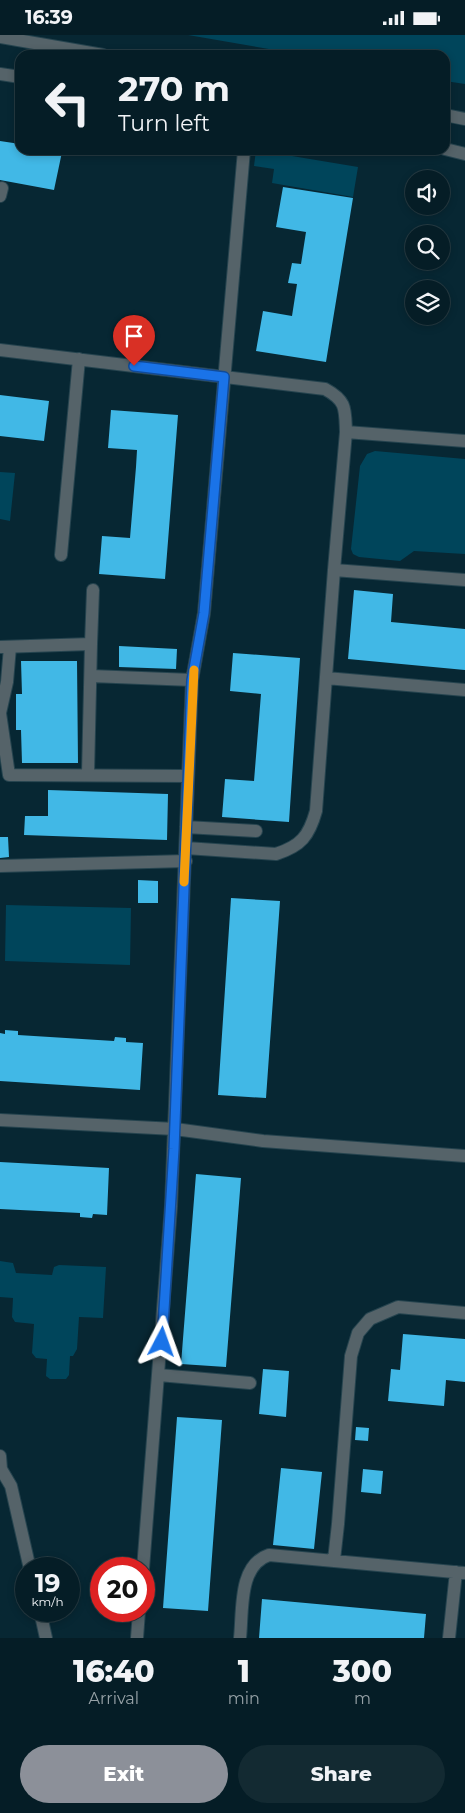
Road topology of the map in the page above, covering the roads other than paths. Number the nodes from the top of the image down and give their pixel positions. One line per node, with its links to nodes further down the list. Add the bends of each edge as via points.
1 (0, 37): 2 (street)
2 (74, 50)
3 (0, 74): 4 (street)
4 (15, 76)
5 (450, 116): 6 (street)
6 (465, 119)
7 (450, 150): 8 (street)
8 (465, 154)
9 (244, 155): 12 (street)
10 (0, 350): 11 (street)
11 (79, 359): 12 (street); 15 (street)
12 (224, 377): 13 (street, via 325,389 339,396 345,410); 23 (street, via 204,613)
13 (346, 432): 14 (street); 16 (street)
14 (465, 441)
15 (61, 555)
16 (334, 570): 17 (street); 22 (street)
17 (465, 580)
18 (93, 590): 19 (street)
19 (91, 644): 20 (street); 21 (street)
20 (5, 647): 25 (street, via 7,682)
21 (91, 676): 23 (street); 26 (street)
22 (326, 678): 24 (street); 30 (street, via 316,811 312,827 303,840 276,854)
23 (192, 680): 27 (street)
24 (465, 690)
25 (0, 713): 26 (street, via 9,775)
26 (88, 774): 27 (street)
27 (188, 776): 28 (street)
28 (186, 827): 29 (street); 30 (street)
29 (256, 831)
30 (186, 848): 31 (street)
31 (186, 861): 32 (street); 34 (street)
32 (0, 867)
33 (0, 1120): 34 (street)
34 (175, 1129): 35 (street, via 263,1141); 37 (street)
35 (465, 1156)
36 (465, 1313): 43 (street, via 398,1307 370,1319 358,1333 351,1355)
37 (159, 1375): 38 (street); 42 (street)
38 (250, 1383)
39 (0, 1456): 40 (street)
40 (1, 1469): 41 (street, via 11,1486)
41 (27, 1557)
42 (144, 1557)
43 (334, 1560): 44 (street); 49 (street, via 269,1555 259,1558 245,1585)
44 (461, 1573): 50 (street)
45 (42, 1622): 47 (street)
46 (138, 1622): 48 (street)
47 (46, 1638)
48 (137, 1638)
49 (240, 1638)
50 (449, 1638)

